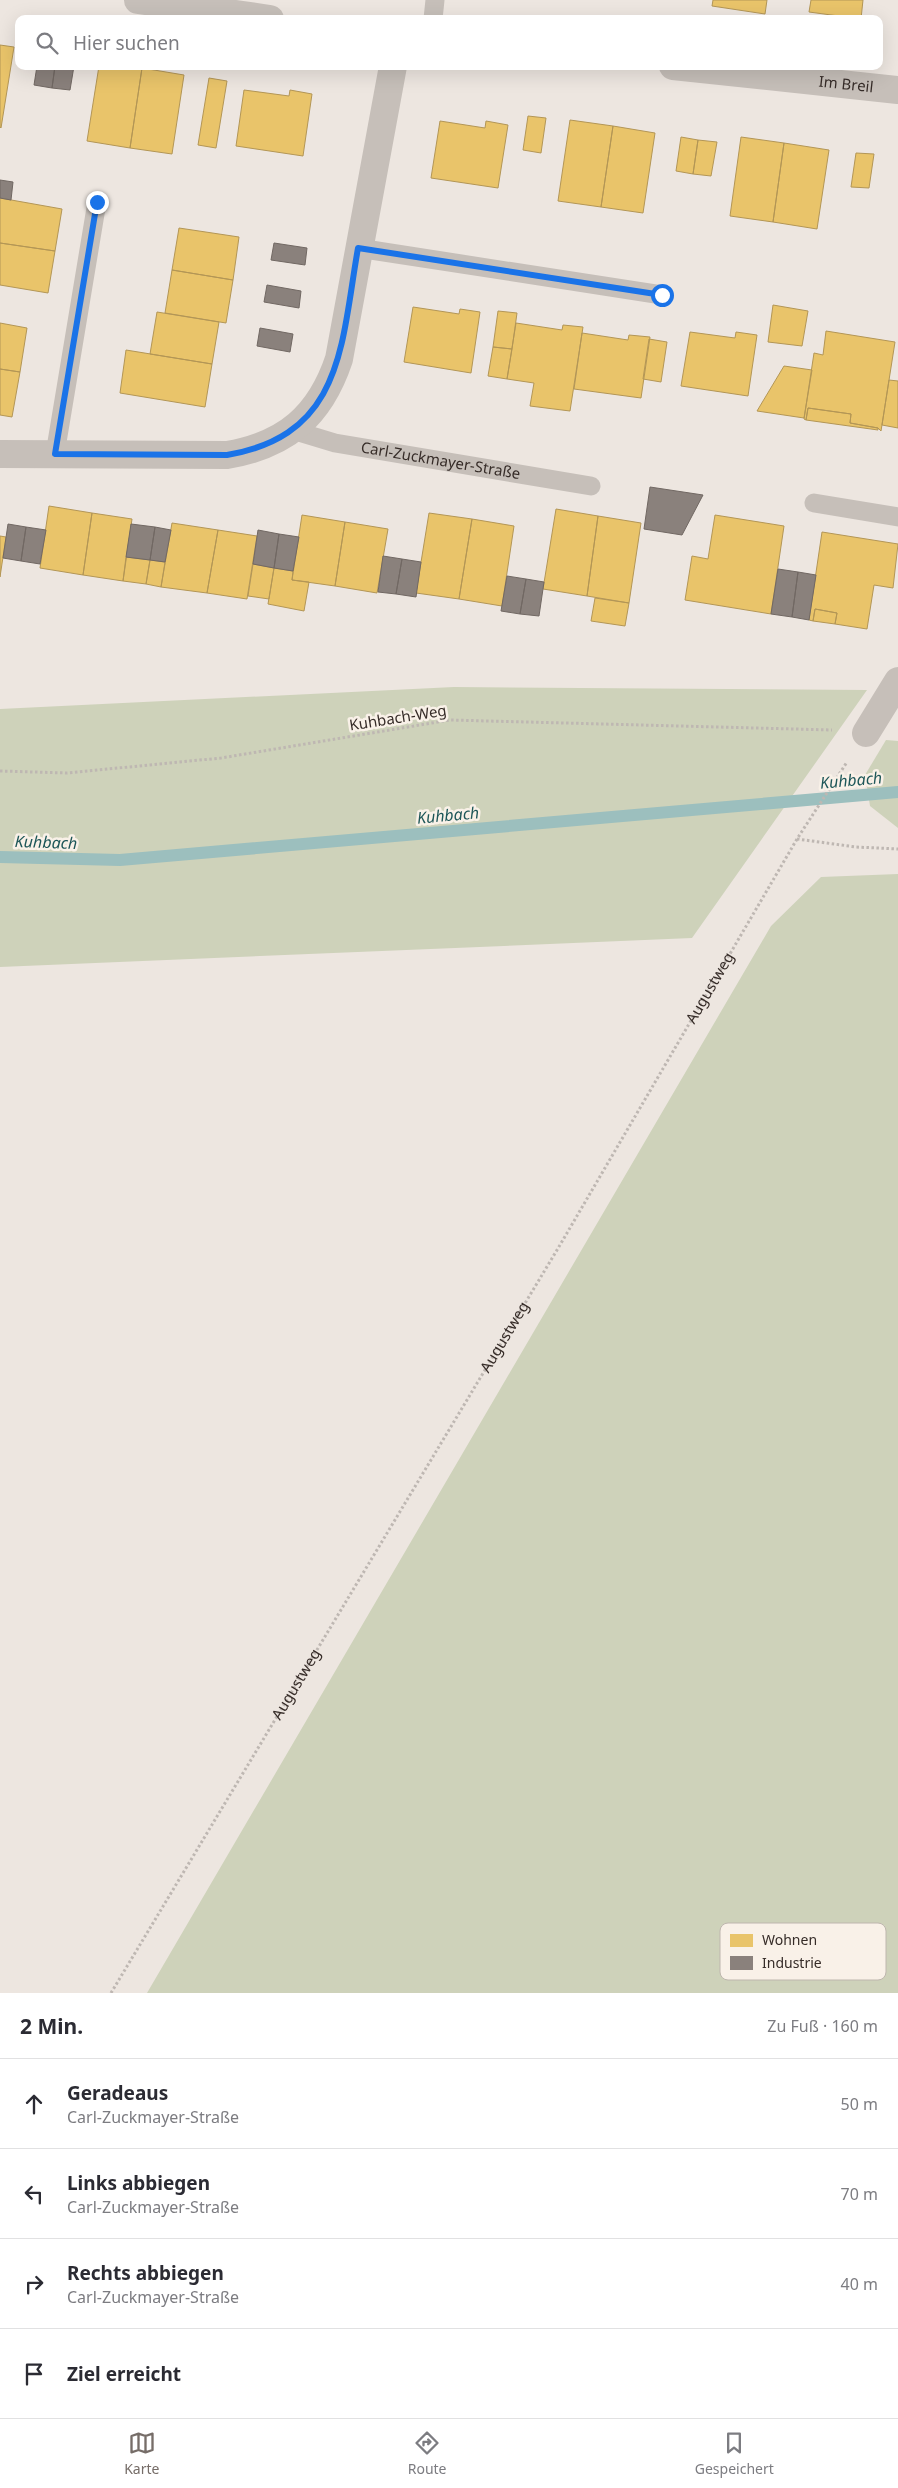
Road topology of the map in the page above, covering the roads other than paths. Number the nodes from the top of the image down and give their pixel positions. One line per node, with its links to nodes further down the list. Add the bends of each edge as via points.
1 (138, 0): 3 (street)
2 (434, 0): 4 (lane)
3 (242, 15)
4 (433, 15)
5 (392, 70): 9 (street)
6 (710, 70): 7 (street, Im Breil)
7 (898, 90)
8 (97, 202): 13 (lane)
9 (358, 248): 10 (lane); 11 (street, via 339,359 332,379 322,398)
10 (662, 295)
11 (292, 430): 13 (street, via 250,451 227,455); 14 (lane, Carl-Zuckmayer-Straße, via 334,443)
12 (0, 454): 13 (street)
13 (55, 454)
14 (591, 486)
15 (814, 504): 16 (lane)
16 (898, 518)
17 (898, 680): 18 (street)
18 (866, 733)

